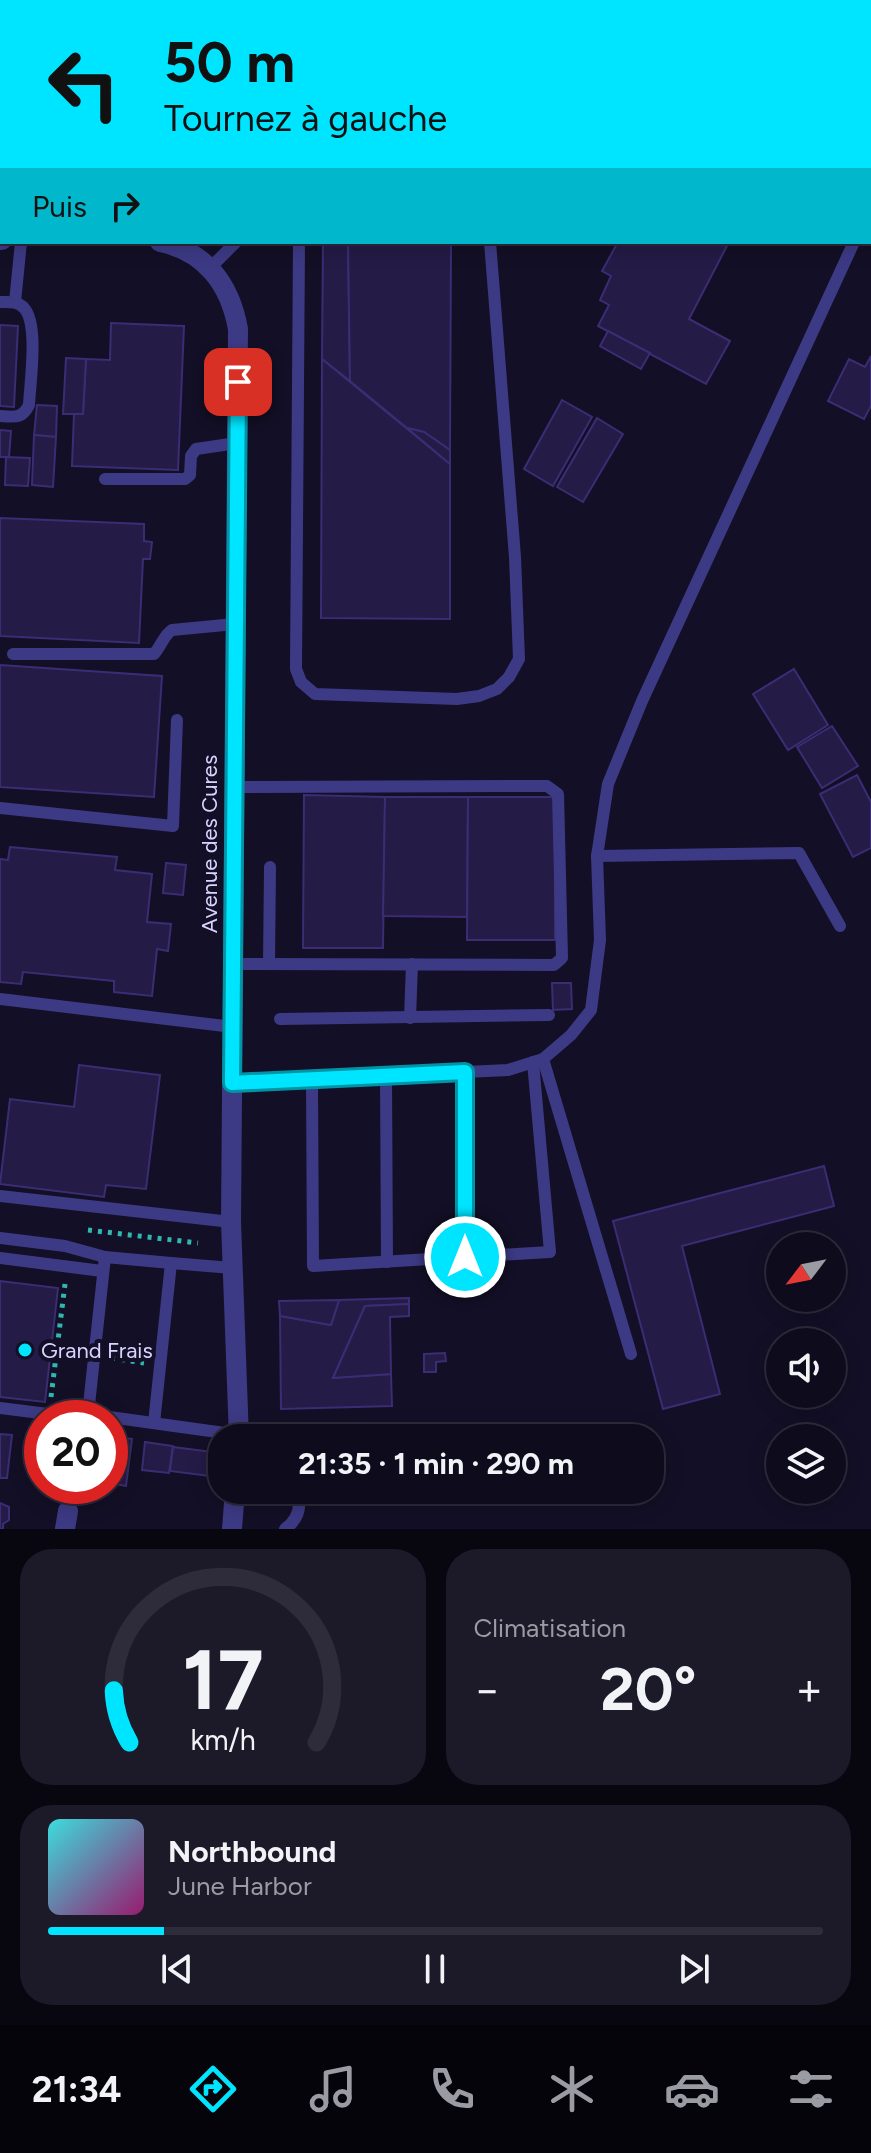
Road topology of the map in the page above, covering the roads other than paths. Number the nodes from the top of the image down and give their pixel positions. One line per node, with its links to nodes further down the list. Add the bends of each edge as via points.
1 (21, 244): 9 (lane)
2 (166, 244): 7 (street)
3 (234, 244): 7 (lane)
4 (299, 244): 5 (lane, via 296,669 315,694 457,699 497,689 519,659)
5 (490, 244)
6 (853, 244): 18 (lane, via 636,715 608,784)
7 (211, 267): 11 (street, Avenue des Cures, via 234,306 238,329)
8 (0, 302): 9 (lane)
9 (15, 302): 10 (lane, via 30,319 29,405 18,418)
10 (0, 416)
11 (237, 443): 12 (lane, via 196,449 188,478); 13 (street, Avenue des Cures)
12 (105, 479)
13 (235, 624): 14 (lane, via 172,630 154,654); 16 (street, Avenue des Cures)
14 (13, 654)
15 (177, 720): 17 (lane, via 173,826)
16 (233, 787): 21 (street, Avenue des Cures); 23 (lane, via 554,789 562,958 554,965)
17 (0, 808)
18 (597, 856): 20 (lane, via 799,853); 29 (lane, via 600,940 591,1010 571,1035)
19 (270, 867): 22 (lane)
20 (840, 926)
21 (232, 964): 22 (lane); 28 (street, Avenue des Cures)
22 (269, 964): 23 (lane)
23 (412, 964): 26 (lane)
24 (0, 999): 28 (lane)
25 (549, 1015): 26 (lane)
26 (410, 1018): 27 (lane)
27 (280, 1019)
28 (233, 1027): 33 (street, Avenue des Cures)
29 (538, 1060): 30 (lane, via 508,1070); 38 (lane, via 550,1252); 44 (lane)
30 (465, 1072): 31 (lane); 38 (lane)
31 (386, 1076): 32 (lane); 41 (lane)
32 (312, 1080): 33 (lane); 41 (lane, via 313,1266)
33 (232, 1083): 35 (street, Avenue des Cures)
34 (0, 1196): 35 (lane)
35 (231, 1222): 40 (street, Avenue des Cures)
36 (0, 1238): 37 (lane)
37 (105, 1257): 42 (lane); 43 (lane)
38 (465, 1257): 41 (lane)
39 (0, 1258): 43 (lane)
40 (232, 1258): 42 (lane); 50 (street, Avenue des Cures)
41 (387, 1262)
42 (171, 1263): 49 (lane)
43 (102, 1271): 45 (lane)
44 (631, 1354)
45 (89, 1400)
46 (0, 1408): 47 (lane)
47 (24, 1411)
48 (128, 1419): 49 (lane)
49 (154, 1423): 51 (lane)
50 (239, 1424)
51 (208, 1431)
52 (234, 1504): 54 (street)
53 (300, 1504): 55 (lane, via 294,1523)
54 (232, 1529)
55 (285, 1529)

